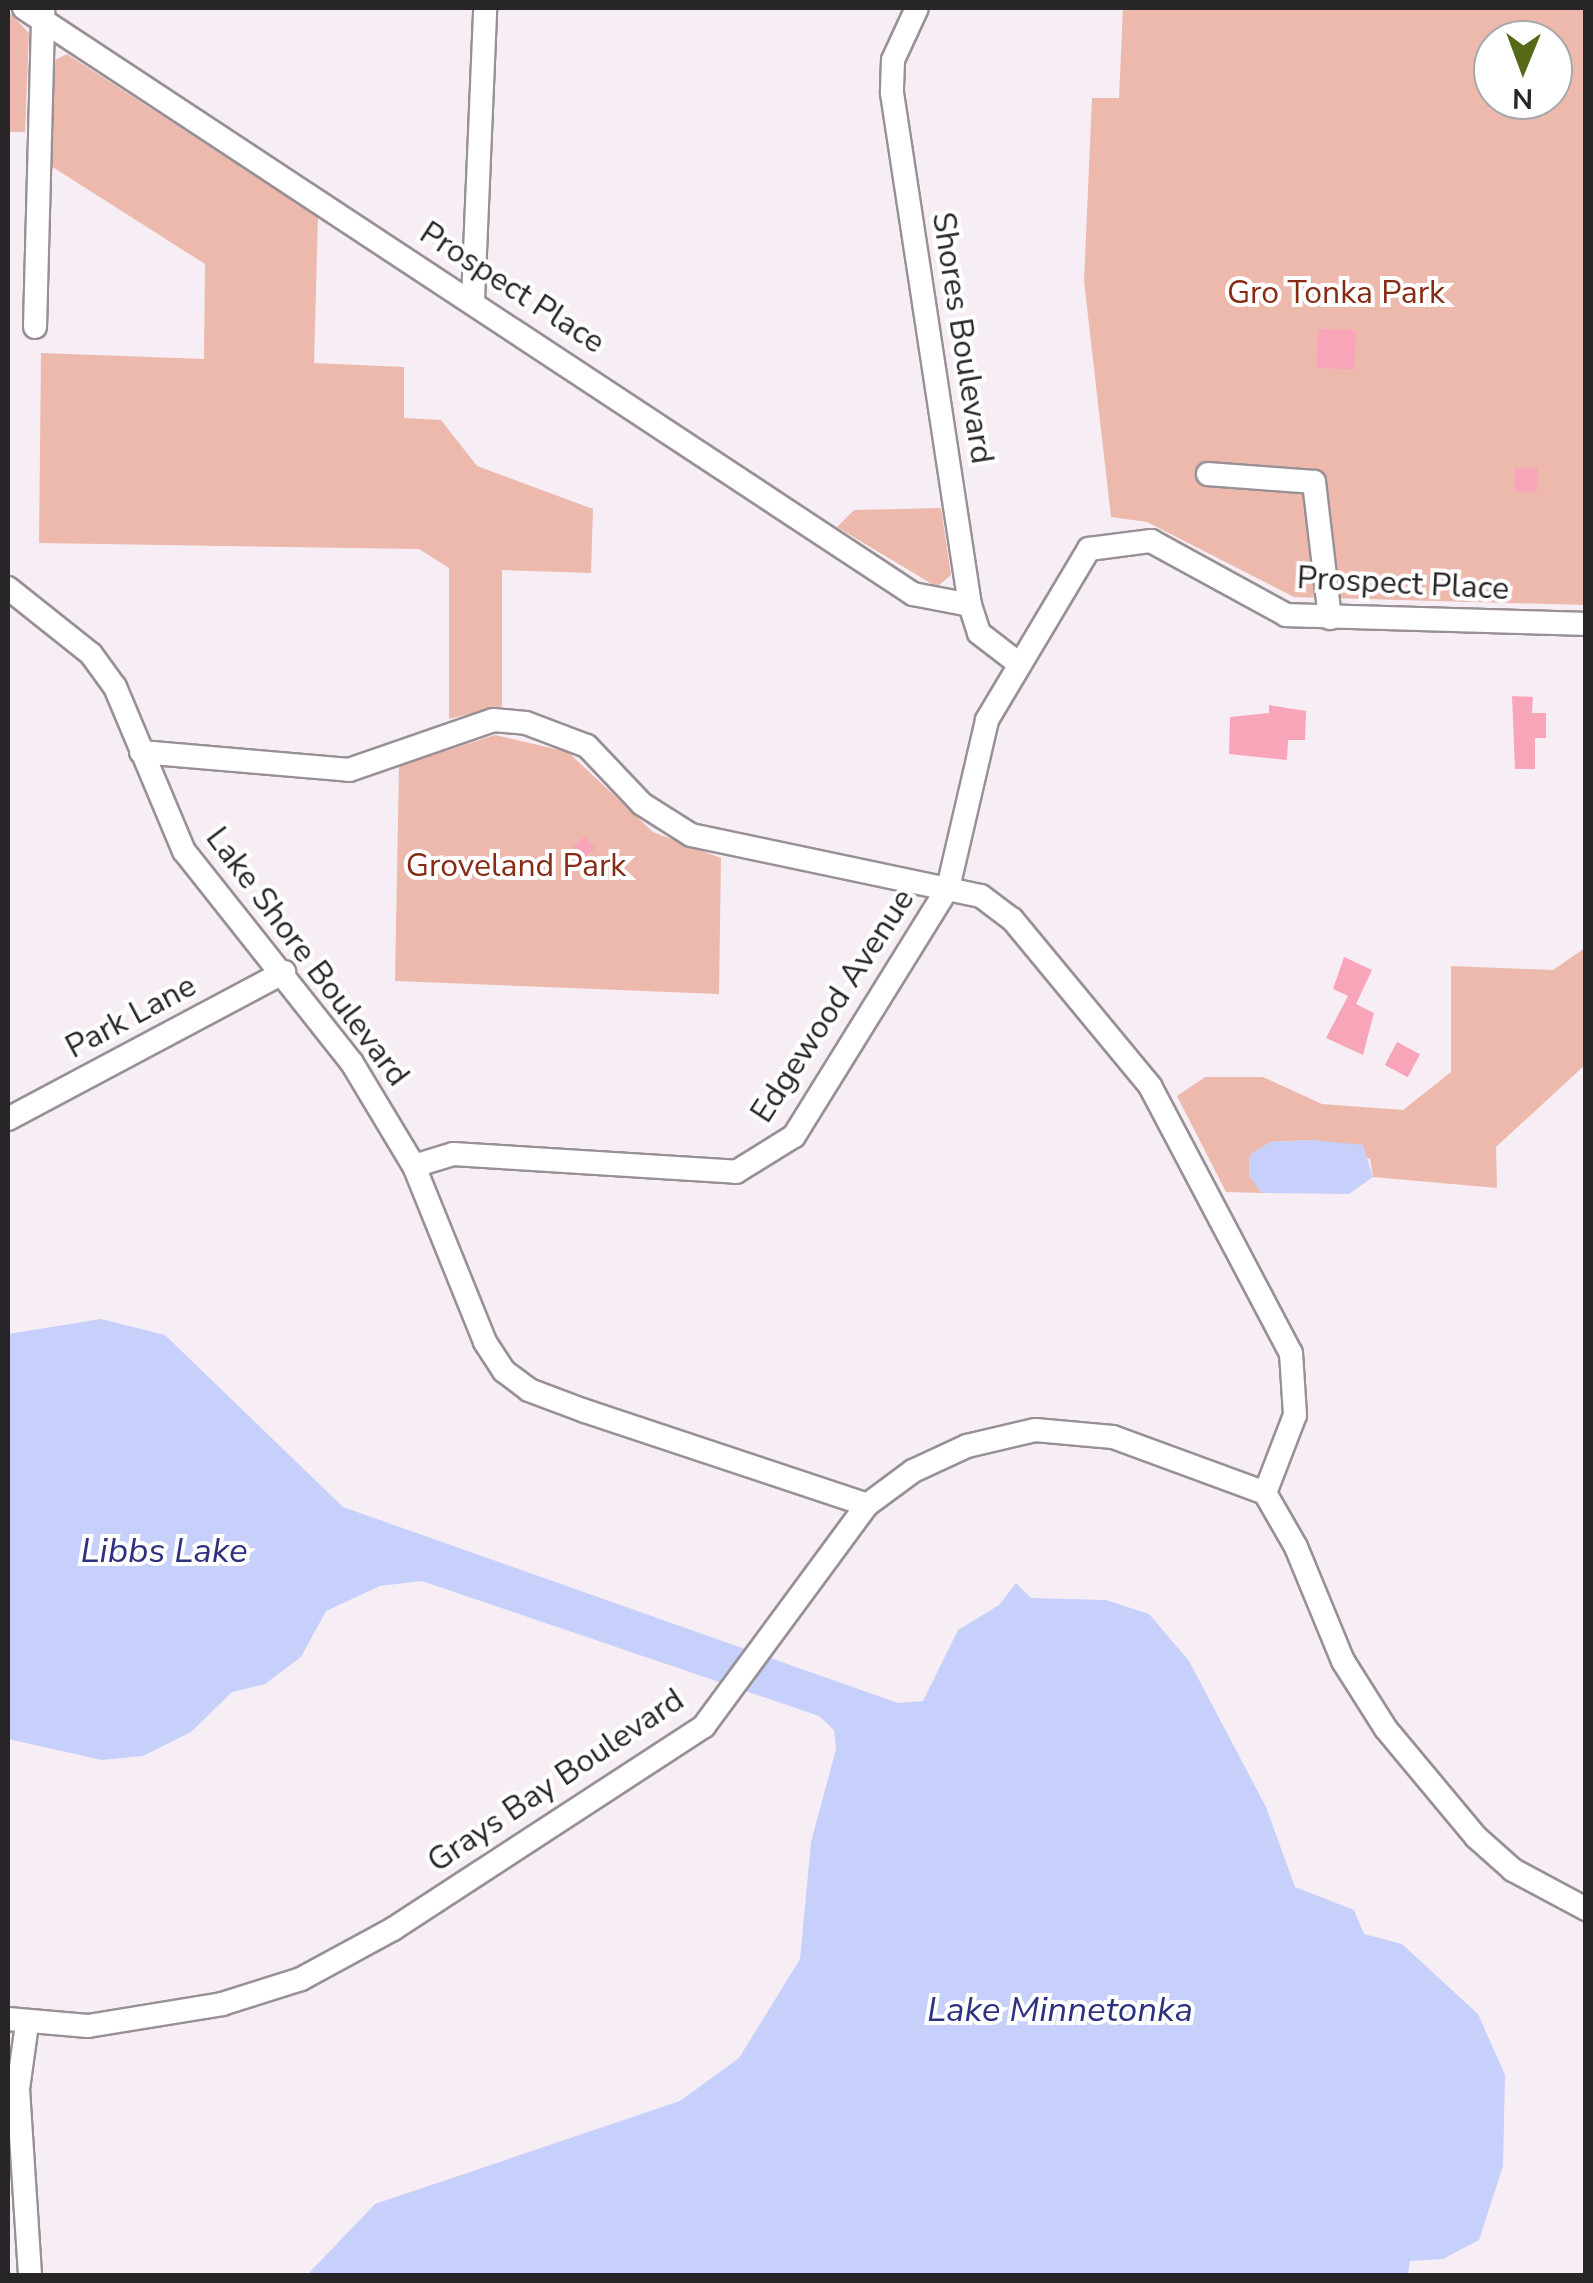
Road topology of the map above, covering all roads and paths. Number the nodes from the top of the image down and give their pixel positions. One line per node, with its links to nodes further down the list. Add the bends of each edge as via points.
1 (484, 8): 4 (street)
2 (917, 8): 9 (street, Shores Boulevard, via 893,60 892,92)
3 (37, 12): 4 (street, Prospect Place); 5 (street)
4 (473, 300): 9 (street, Prospect Place, via 913,594)
5 (35, 327)
6 (1208, 474): 10 (street, via 1314,482)
7 (1115, 541): 10 (street, Prospect Place, via 1151,541 1286,615); 12 (street, Edgewood Avenue, via 1090,550)
8 (8, 588): 13 (street, Lake Shore Boulevard, via 92,654 115,686)
9 (970, 605): 12 (street, Shores Boulevard, via 979,633)
10 (1330, 618): 11 (street, Prospect Place)
11 (1586, 624)
12 (1018, 663): 14 (street, Edgewood Avenue, via 988,720)
13 (141, 752): 14 (street, via 350,770 492,720 526,724 587,746 642,804 691,835); 15 (street, Lake Shore Boulevard, via 184,851)
14 (948, 888): 17 (street, Edgewood Avenue, via 794,1136 767,1158 736,1172 706,1173 453,1154); 18 (street, via 981,896 1012,919 1150,1086 1282,1334 1296,1375 1295,1415)
15 (284, 972): 16 (street, Park Lane); 17 (street, Lake Shore Boulevard, via 352,1063)
16 (8, 1120)
17 (414, 1166): 19 (street, Lake Shore Boulevard, via 485,1342 517,1380 585,1411)
18 (1265, 1494): 19 (street, Grays Bay Boulevard, via 1113,1436 1072,1428 1000,1434 967,1446 914,1471); 20 (street, via 1296,1546 1343,1661 1386,1729 1500,1859)
19 (867, 1505): 21 (street, Grays Bay Boulevard, via 704,1726 393,1929 300,1979 137,2020)
20 (1586, 1909)
21 (17, 2022): 22 (street, Grays Bay Boulevard)
22 (30, 2276)

